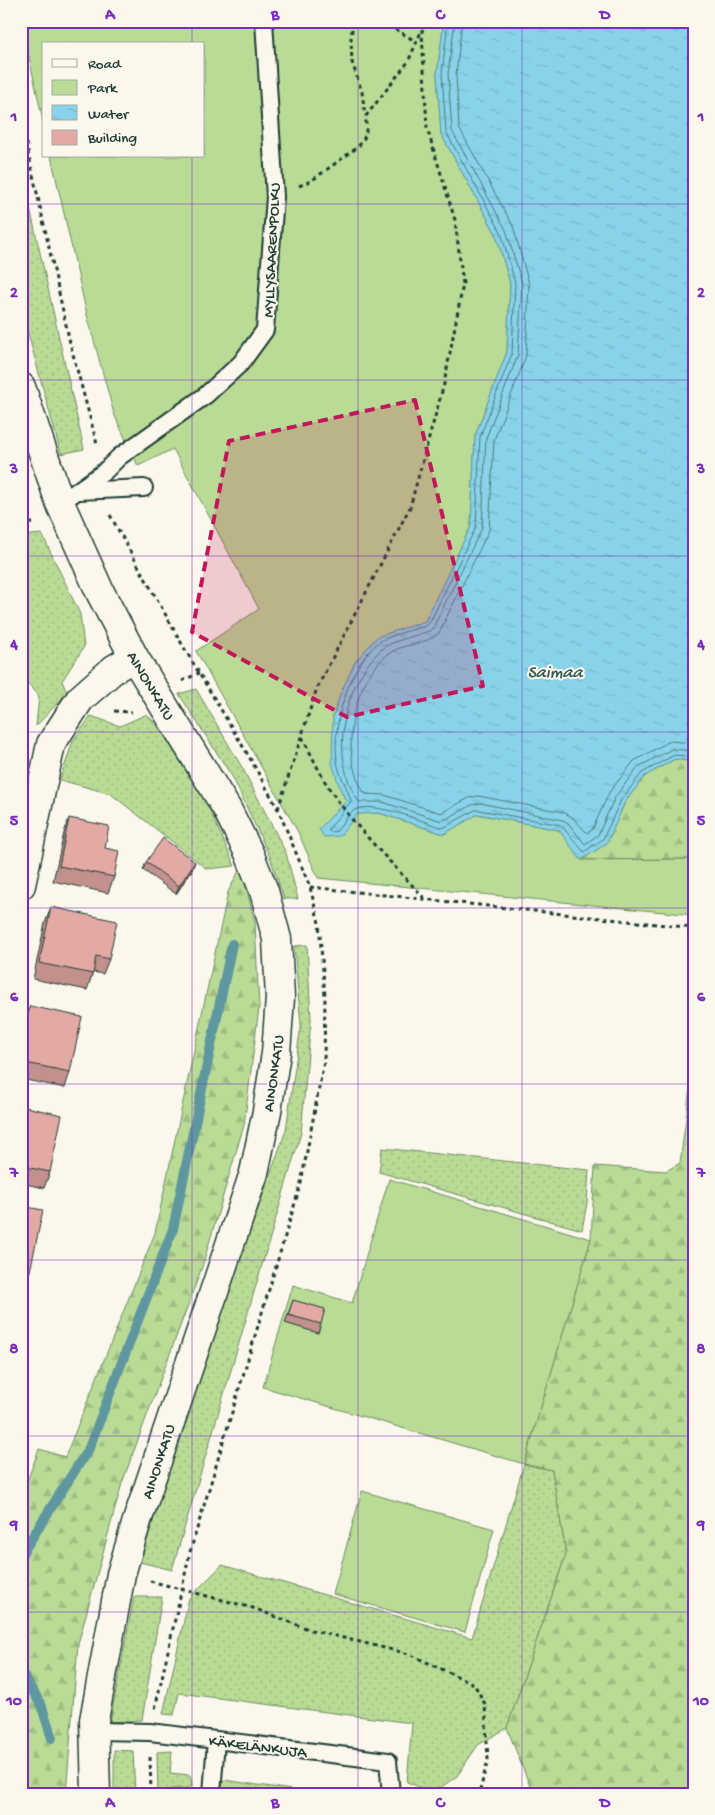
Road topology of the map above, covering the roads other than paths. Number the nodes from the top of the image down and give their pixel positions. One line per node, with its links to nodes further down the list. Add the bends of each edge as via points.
1 (264, 21): 4 (lane, MYLLYSAARENPOLKU, via 275,197 265,330 241,363 206,395)
2 (21, 387): 4 (street, AINONKATU)
3 (144, 488): 4 (lane, via 101,490)
4 (69, 497): 5 (street, AINONKATU, via 100,592)
5 (134, 657): 6 (street, via 80,699 51,744); 7 (street, AINONKATU, via 227,809 249,853 277,939 280,998 276,1053 254,1172 140,1511 122,1574 96,1710)
6 (21, 885)
7 (95, 1731): 8 (lane, KÄKELÄNKUJA, via 150,1732); 9 (street, AINONKATU)
8 (216, 1740): 10 (lane); 11 (lane, KÄKELÄNKUJA, via 388,1761)
9 (96, 1794)
10 (212, 1794)
11 (391, 1794)

